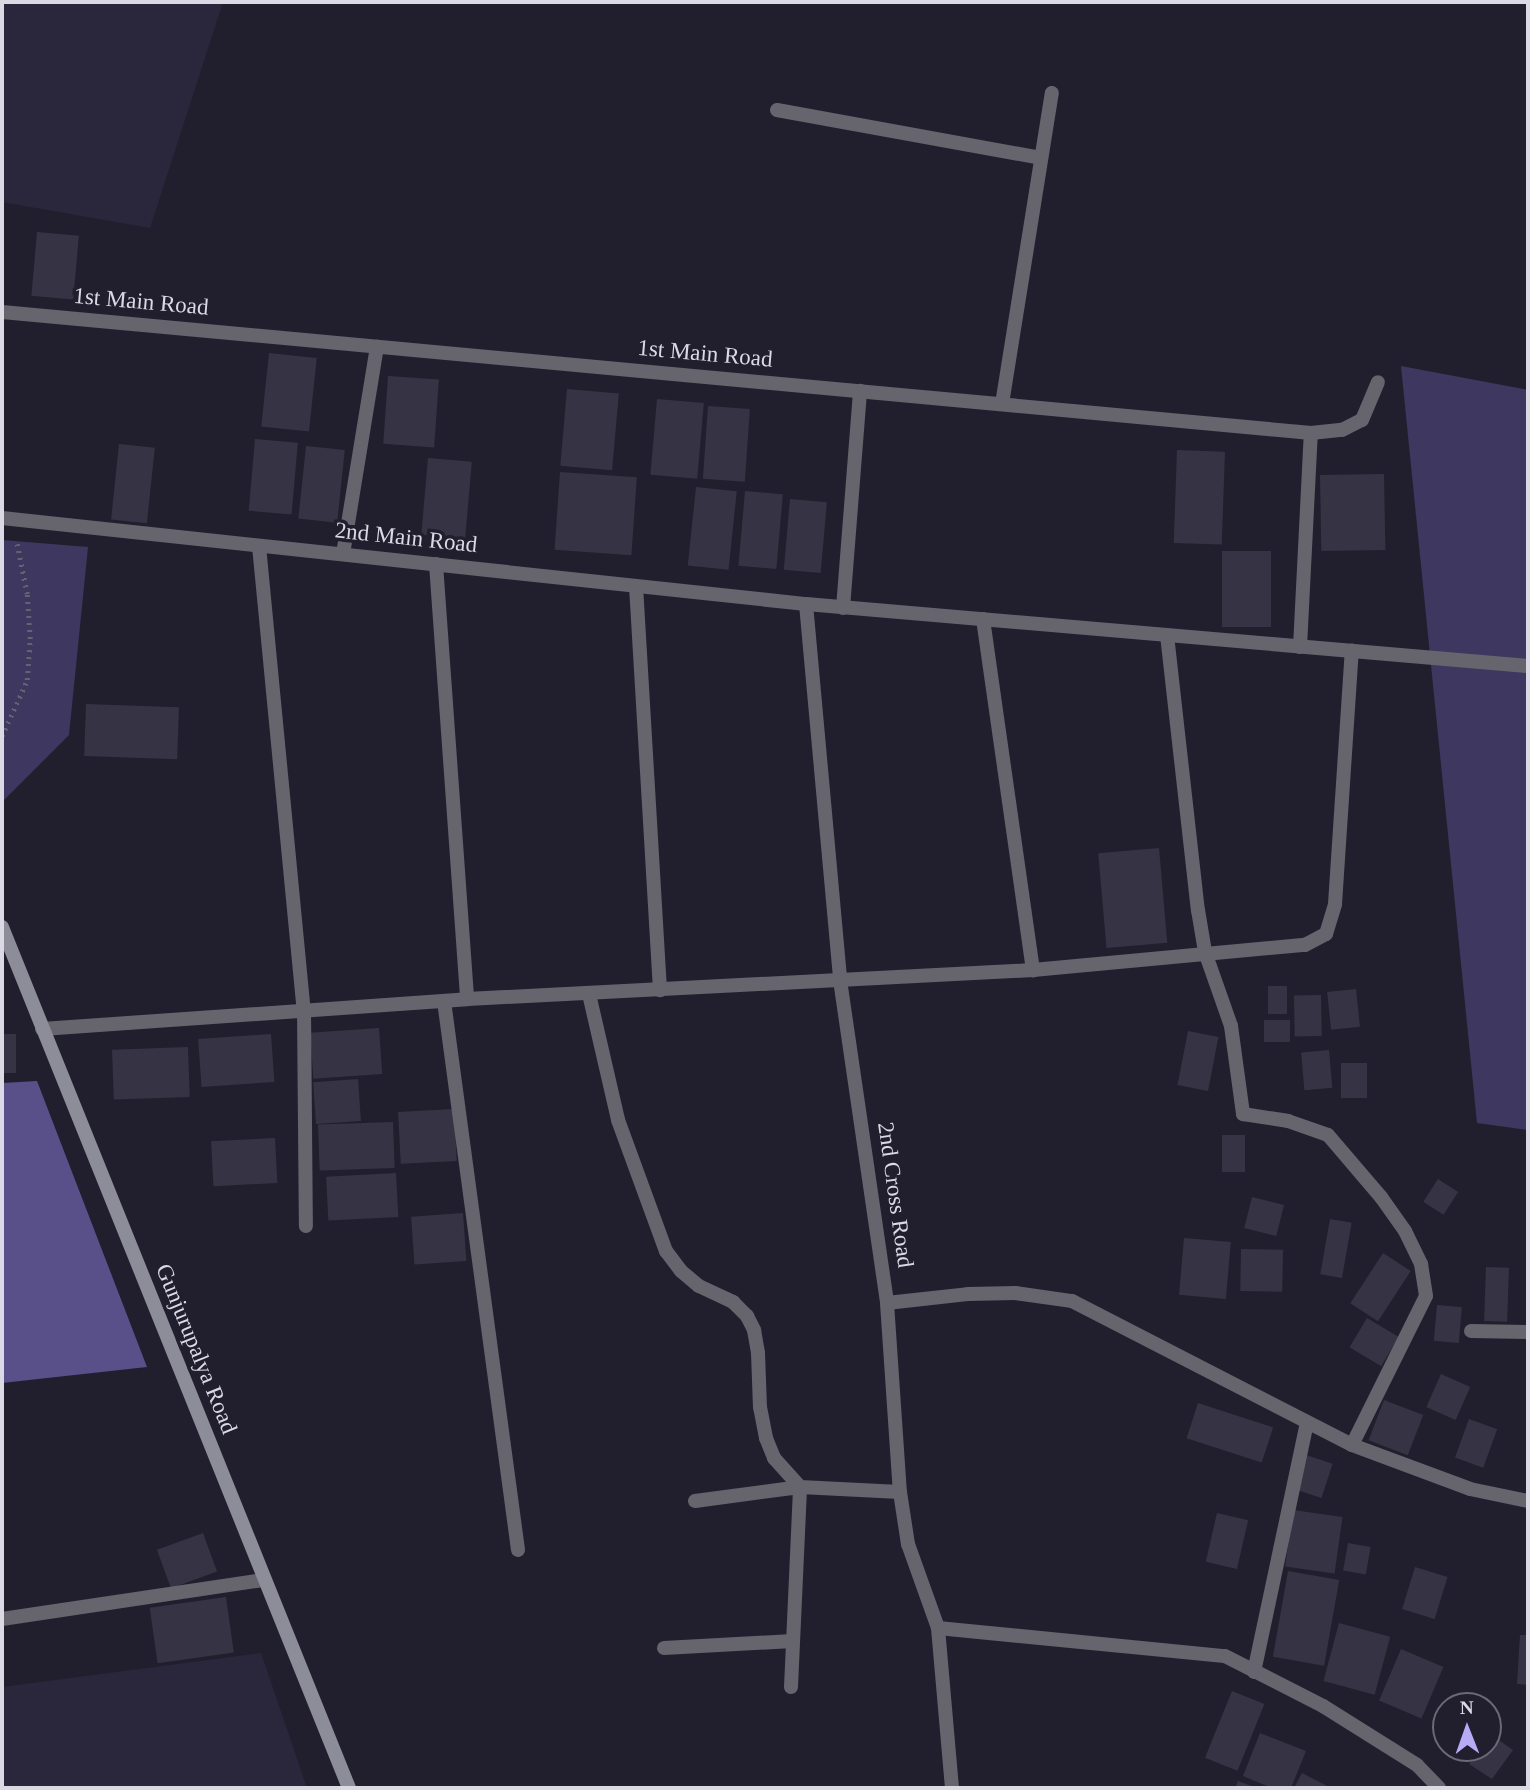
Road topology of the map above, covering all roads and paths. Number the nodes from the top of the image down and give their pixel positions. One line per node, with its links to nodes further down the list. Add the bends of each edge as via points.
1 (1052, 93): 3 (street)
2 (777, 110): 3 (street)
3 (1041, 158): 8 (street)
4 (2, 312): 5 (street, 1st Main Road)
5 (377, 347): 7 (street, 1st Main Road); 12 (street)
6 (1378, 382): 9 (street, 1st Main Road, via 1362,420 1342,430)
7 (860, 391): 8 (street, 1st Main Road); 16 (street)
8 (1002, 404): 9 (street, 1st Main Road)
9 (1311, 433): 19 (street)
10 (7, 518): 11 (street, 2nd Main Road); 22 (path, via 27,594 30,639 27,680)
11 (259, 545): 12 (street, 2nd Main Road); 31 (street)
12 (343, 554): 13 (street, 2nd Main Road)
13 (436, 564): 14 (street, 2nd Main Road); 29 (street)
14 (636, 586): 15 (street, 2nd Main Road); 27 (street)
15 (806, 604): 16 (street, 2nd Main Road); 26 (street, 2nd Cross Road)
16 (843, 608): 17 (street, 2nd Main Road)
17 (983, 620): 18 (street, 2nd Main Road); 25 (street)
18 (1167, 635): 19 (street, 2nd Main Road); 24 (street)
19 (1300, 647): 20 (street, 2nd Main Road)
20 (1352, 651): 21 (street, 2nd Main Road); 24 (street, via 1335,904 1326,934 1304,945)
21 (1528, 666)
22 (2, 736)
23 (2, 927): 32 (street, Gunjurupalya Road)
24 (1205, 952): 25 (street); 38 (street, via 1231,1026 1243,1114 1289,1121 1328,1135 1381,1196 1421,1264 1426,1296)
25 (1033, 970): 26 (street)
26 (840, 980): 27 (street); 34 (street, 2nd Cross Road)
27 (660, 990): 28 (street)
28 (589, 994): 29 (street); 39 (street, via 618,1120 666,1251 699,1286 733,1302 747,1316 758,1353 766,1438 774,1458)
29 (467, 999): 30 (street)
30 (444, 1001): 31 (street); 43 (street)
31 (304, 1010): 32 (street); 33 (street)
32 (42, 1029): 44 (street, Gunjurupalya Road)
33 (306, 1226)
34 (887, 1303): 37 (street, via 1016,1293 1072,1300); 40 (street, 2nd Cross Road)
35 (1472, 1331): 36 (street)
36 (1528, 1332)
37 (1307, 1423): 38 (street); 49 (street)
38 (1352, 1445): 42 (street, via 1470,1489)
39 (800, 1487): 40 (street); 41 (street); 47 (street)
40 (900, 1492): 46 (street, 2nd Cross Road, via 908,1544)
41 (695, 1501)
42 (1528, 1501)
43 (518, 1550)
44 (264, 1580): 45 (street); 51 (street, Gunjurupalya Road)
45 (2, 1619)
46 (938, 1628): 49 (street, via 1225,1656); 52 (street, 2nd Cross Road)
47 (793, 1641): 48 (street); 50 (street)
48 (664, 1647)
49 (1254, 1672): 53 (street, via 1324,1706 1405,1758)
50 (791, 1687)
51 (349, 1788)
52 (952, 1788)
53 (1439, 1788)

